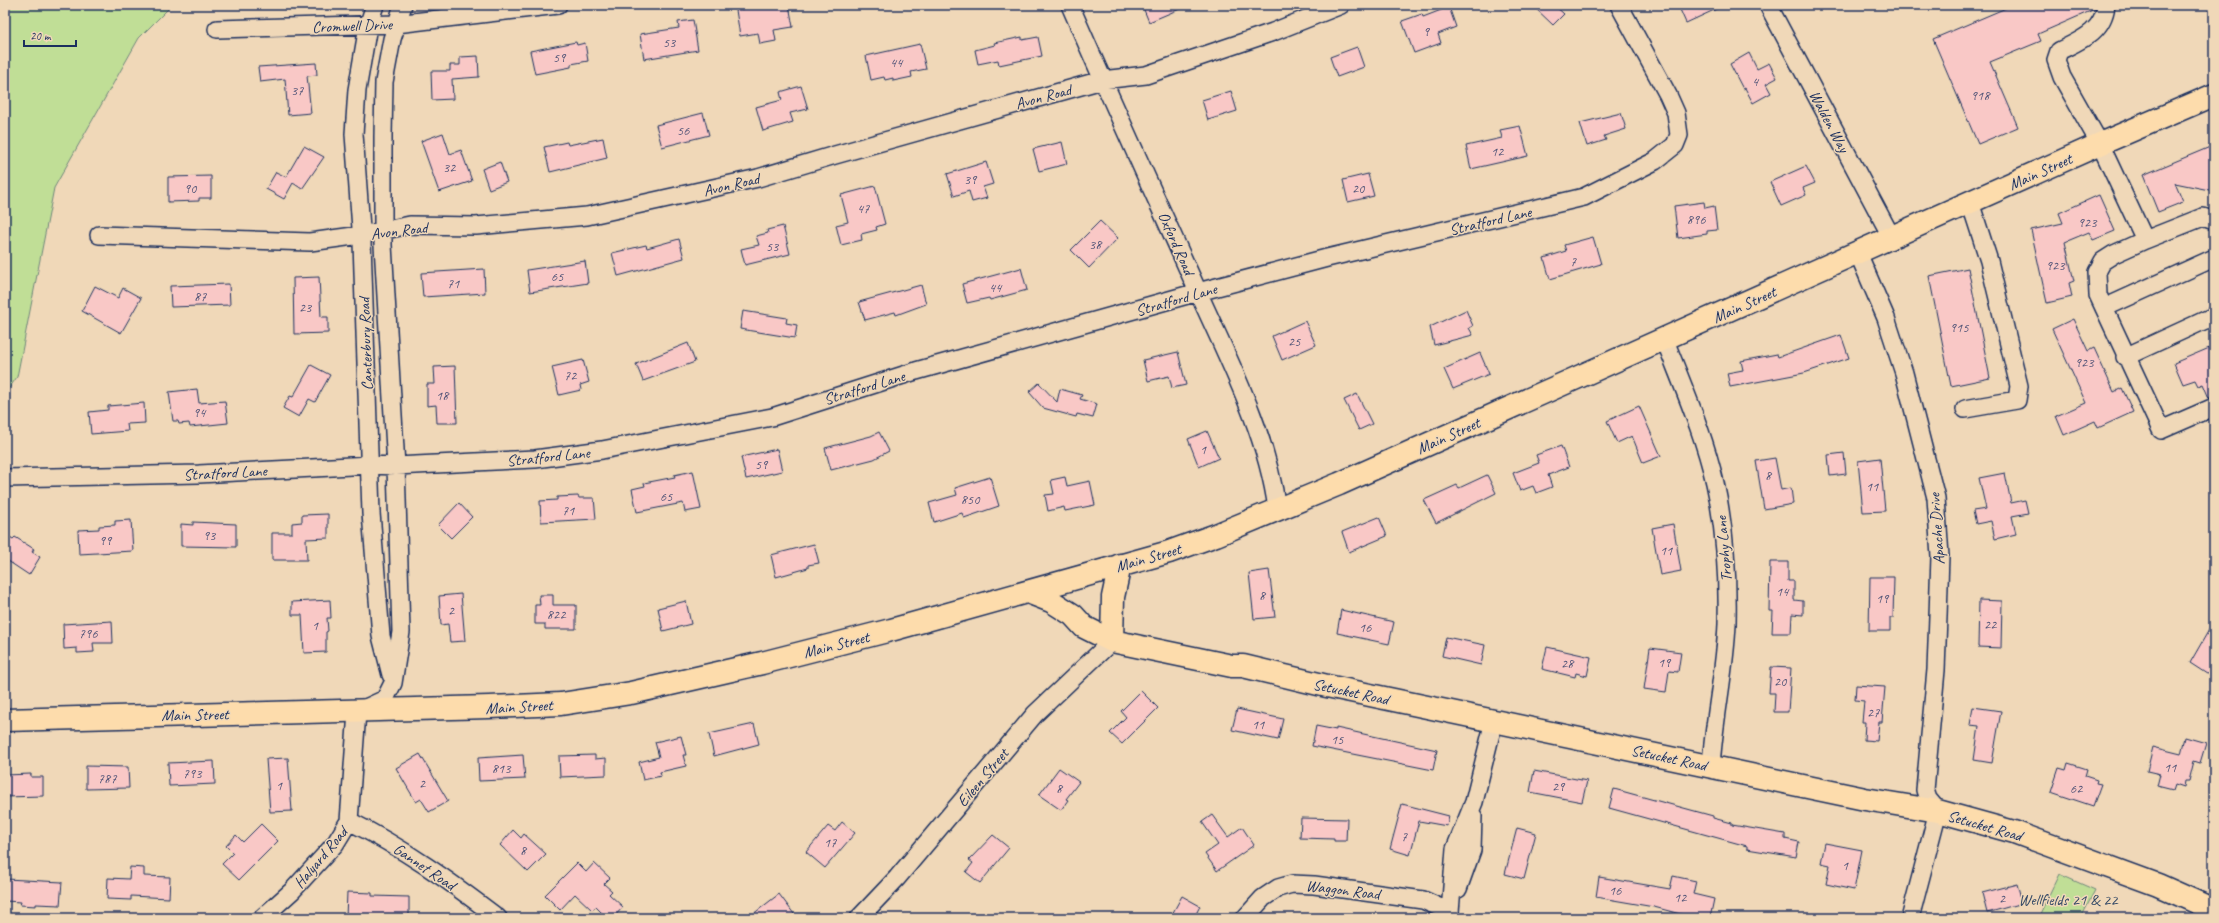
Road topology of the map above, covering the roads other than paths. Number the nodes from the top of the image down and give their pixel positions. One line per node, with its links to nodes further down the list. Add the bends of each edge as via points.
1 (375, 5): 10 (street, Canterbury Road)
2 (403, 5): 9 (street, Canterbury Road)
3 (558, 5): 9 (street, Cromwell Drive)
4 (1070, 5): 12 (street, Oxford Road)
5 (1342, 5): 12 (street, Avon Road, via 1273,32 1146,75)
6 (1619, 5): 24 (street, Stratford Lane, via 1676,113 1679,128 1675,145 1668,153 1584,197 1327,258)
7 (1768, 5): 20 (street, Walden Way)
8 (2106, 5): 14 (street, via 2105,14 2098,28 2089,36 2059,51 2056,60 2062,77)
9 (396, 24): 10 (street, Cromwell Drive); 17 (street, Canterbury Road, via 384,82)
10 (368, 26): 11 (street, Cromwell Drive); 19 (street, Canterbury Road, via 357,90 354,134)
11 (217, 28)
12 (1102, 80): 17 (street, Avon Road, via 758,178 587,216 476,226 410,225); 24 (street, Oxford Road)
13 (2214, 95): 14 (main road, Main Street)
14 (2100, 144): 15 (main road, Main Street); 21 (street)
15 (1970, 202): 20 (main road, Main Street); 30 (street, via 1989,261 2019,386 2016,400)
16 (2214, 221): 21 (street, via 2203,217)
17 (383, 231): 19 (street, Avon Road); 32 (street, Canterbury Road)
18 (99, 235): 19 (street, Avon Road, via 310,242)
19 (361, 235): 31 (street, Canterbury Road)
20 (1892, 238): 22 (main road, Main Street)
21 (2145, 240): 25 (street, via 2103,261 2097,272 2096,284)
22 (1858, 253): 27 (main road, Main Street); 43 (street, Apache Drive, via 1886,318 1904,373 1936,498 1940,556 1936,670 1924,790)
23 (2214, 258): 25 (street)
24 (1198, 292): 32 (street, Stratford Lane, via 916,371 772,417 602,450 535,459); 34 (street, Oxford Road, via 1235,374 1265,451)
25 (2104, 308): 28 (street)
26 (2214, 316): 28 (street)
27 (1665, 340): 34 (main road, Main Street); 42 (street, Trophy Lane, via 1700,431 1715,483 1721,521 1727,578 1727,625)
28 (2125, 357): 29 (street, via 2161,430)
29 (2214, 407)
30 (1965, 409)
31 (370, 465): 32 (street, Stratford Lane); 33 (street, Stratford Lane, via 199,474); 38 (street, Canterbury Road, via 371,513 381,636)
32 (396, 466): 38 (street, Canterbury Road, via 401,632)
33 (5, 478)
34 (1278, 509): 35 (main road, Main Street, via 1170,552)
35 (1120, 565): 36 (main road, Main Street); 37 (main road, via 1113,597)
36 (1028, 592): 37 (main road, Setucket Road, via 1051,601 1073,615 1084,627); 39 (main road, Main Street, via 770,661 631,693 561,704)
37 (1112, 642): 41 (main road, Setucket Road, via 1243,666); 49 (street, Eileen Street, via 1035,714)
38 (393, 683): 39 (street, Canterbury Road, via 385,699)
39 (357, 712): 40 (main road, Main Street); 44 (street, Halyard Road)
40 (5, 720)
41 (1494, 721): 42 (main road, Setucket Road); 46 (street, via 1474,802 1472,850)
42 (1711, 766): 43 (main road, Setucket Road, via 1865,799)
43 (1938, 811): 45 (main road, Setucket Road, via 2014,832 2158,885); 51 (street)
44 (349, 821): 47 (street, Halyard Road, via 330,850 292,891); 48 (street, Gannet Road, via 382,837 465,892)
45 (2214, 910)
46 (1449, 915): 50 (street, Waggon Road, via 1423,900 1292,884 1278,888 1263,898)
47 (262, 918)
48 (498, 918)
49 (859, 918)
50 (1245, 918)
51 (1910, 918)

